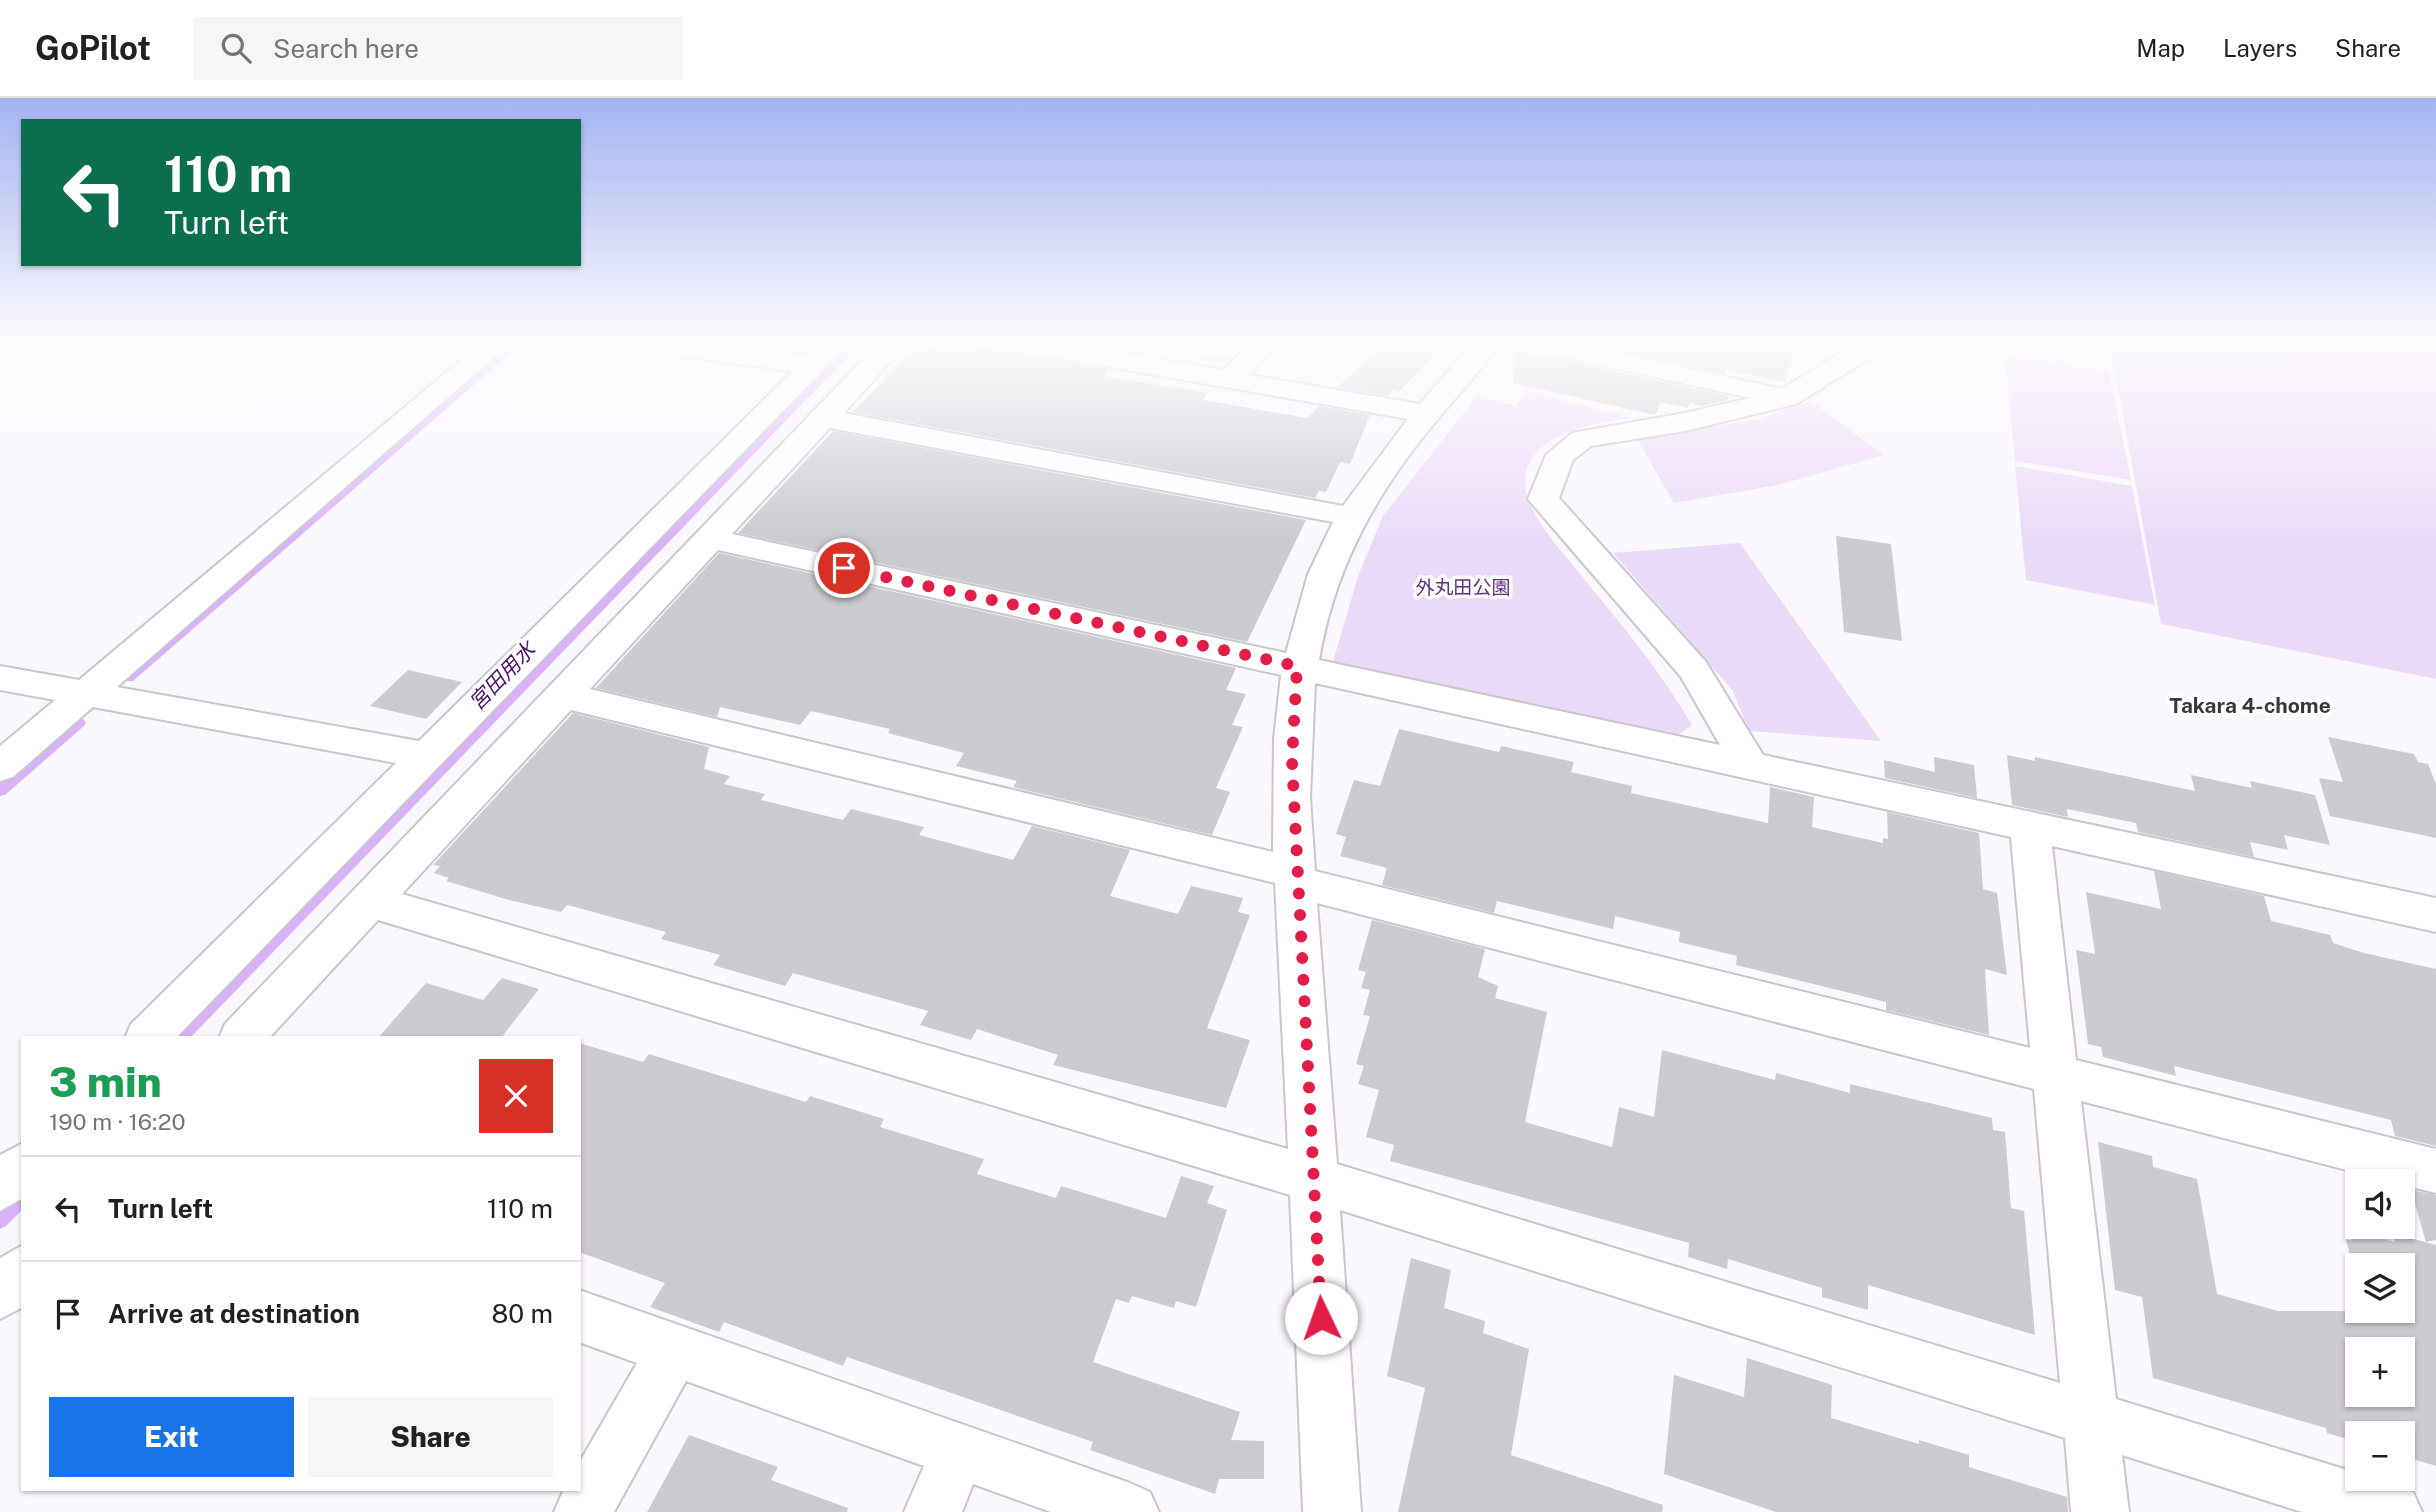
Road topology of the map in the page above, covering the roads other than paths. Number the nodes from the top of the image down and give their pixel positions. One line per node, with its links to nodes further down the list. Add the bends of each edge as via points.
1 (419, 410): 13 (street)
2 (769, 410): 15 (street)
3 (831, 410): 8 (street)
4 (1405, 410): 7 (street)
5 (1431, 410): 7 (street)
6 (1736, 410): 16 (street, via 1582,439 1561,455 1543,499 1694,670)
7 (1428, 414): 9 (street)
8 (823, 418): 9 (street); 10 (street)
9 (1349, 516): 11 (street, via 1323,576)
10 (709, 539): 11 (street); 14 (street)
11 (1297, 666): 16 (street); 19 (street, via 1292,761)
12 (0, 678): 13 (street)
13 (87, 693): 15 (street); 17 (street)
14 (562, 695): 19 (street); 20 (street)
15 (425, 755): 22 (street)
16 (1750, 765): 18 (street)
17 (0, 767)
18 (2030, 826): 21 (street); 24 (street)
19 (1296, 877): 24 (street); 27 (street)
20 (370, 901): 23 (street); 27 (street)
21 (2436, 915)
22 (149, 1036)
23 (243, 1036)
24 (2055, 1074): 26 (street); 33 (street)
25 (21, 1167): 28 (street)
26 (2436, 1171)
27 (1313, 1179): 33 (street); 38 (street)
28 (0, 1188)
29 (21, 1272): 30 (street)
30 (0, 1294)
31 (581, 1317): 32 (street)
32 (674, 1350): 34 (street); 35 (street)
33 (2091, 1420): 39 (street); 40 (street)
34 (958, 1451): 36 (street); 37 (street)
35 (583, 1512)
36 (933, 1512)
37 (1130, 1512)
38 (1332, 1512)
39 (2100, 1512)
40 (2393, 1512)

